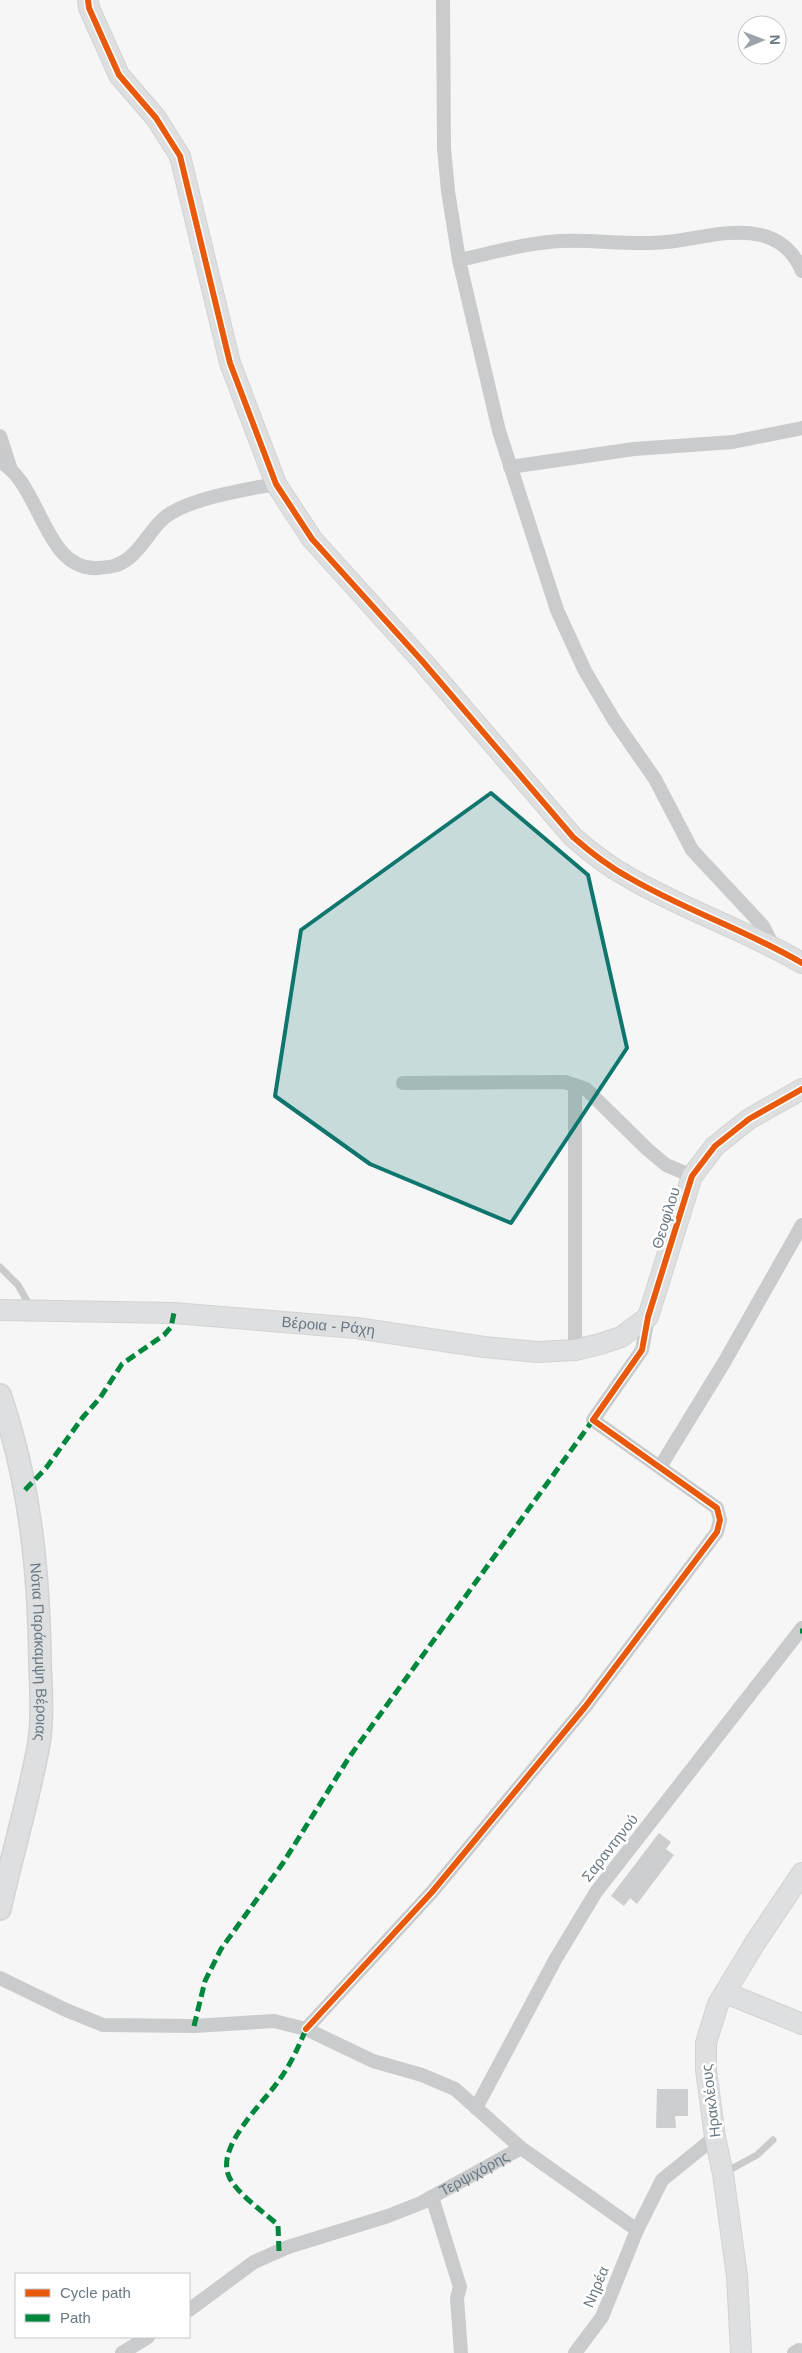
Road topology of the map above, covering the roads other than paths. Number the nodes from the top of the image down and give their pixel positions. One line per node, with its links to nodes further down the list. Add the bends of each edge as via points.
1 (88, 0): 9 (street, via 119,75 156,118 180,156 230,363)
2 (444, 0): 3 (street, via 444,148)
3 (459, 260): 4 (street, via 557,242 649,243 749,233 762,235 789,249); 8 (street)
4 (802, 271)
5 (802, 428): 8 (street, via 733,442 634,449)
6 (0, 436): 7 (street)
7 (5, 465): 9 (street, via 22,484 60,552 78,565 94,568 116,566 131,557 165,517 188,506 222,494)
8 (510, 467): 10 (street, via 558,610 585,671 655,779 692,850 763,926)
9 (276, 484): 10 (street, via 312,539 424,662 573,837 628,878)
10 (773, 946): 11 (street)
11 (802, 963)
12 (403, 1083): 13 (street, via 565,1082)
13 (574, 1085): 15 (street, via 586,1089 666,1165); 21 (street)
14 (802, 1089): 15 (street, Θεοφίλου, via 749,1119 715,1146)
15 (692, 1176): 20 (street, Θεοφίλου)
16 (802, 1225): 23 (street)
17 (0, 1267): 19 (lane, via 18,1285)
18 (5, 1310): 19 (street, Βέροια - Ράχη)
19 (32, 1311): 21 (street, Βέροια - Ράχη, via 174,1312 356,1328 484,1347 537,1352)
20 (648, 1317): 21 (street, Βέροια - Ράχη, via 621,1337); 23 (street, via 642,1350 593,1420)
21 (576, 1350)
22 (0, 1395): 26 (main road, Νότια Παράκαμψη Βέροιας, via 13,1434 32,1531 41,1678 39,1742)
23 (660, 1467): 30 (street, via 717,1508 720,1520 717,1532 579,1715 432,1892)
24 (802, 1628): 31 (street, Σαραντηνού, via 596,1892 555,1960)
25 (802, 1873): 28 (street, Ηρακλέους, via 755,1942)
26 (0, 1910)
27 (0, 1978): 30 (street, via 103,2025 194,2026 274,2022)
28 (726, 1993): 29 (street); 32 (street, Ηρακλέους, via 718,2004 706,2043 706,2070)
29 (802, 2024)
30 (306, 2029): 31 (street, via 374,2061 422,2075 454,2089)
31 (476, 2108): 34 (street)
32 (715, 2137): 35 (street, Ηρακλέους); 37 (street, via 662,2180)
33 (773, 2140): 35 (lane, via 757,2155)
34 (521, 2148): 36 (street, Τερψιχόρης); 37 (street, Τερψιχόρης)
35 (723, 2174): 44 (street, Ηρακλέους, via 737,2276)
36 (432, 2197): 38 (street, Τερψιχόρης, via 388,2216 288,2247 254,2262); 42 (street, via 460,2287 457,2298)
37 (637, 2230): 43 (street, Νηρέα, via 602,2317)
38 (190, 2309)
39 (146, 2338): 41 (street)
40 (802, 2351): 45 (street)
41 (122, 2353)
42 (461, 2353)
43 (576, 2353)
44 (740, 2353)
45 (794, 2353)

